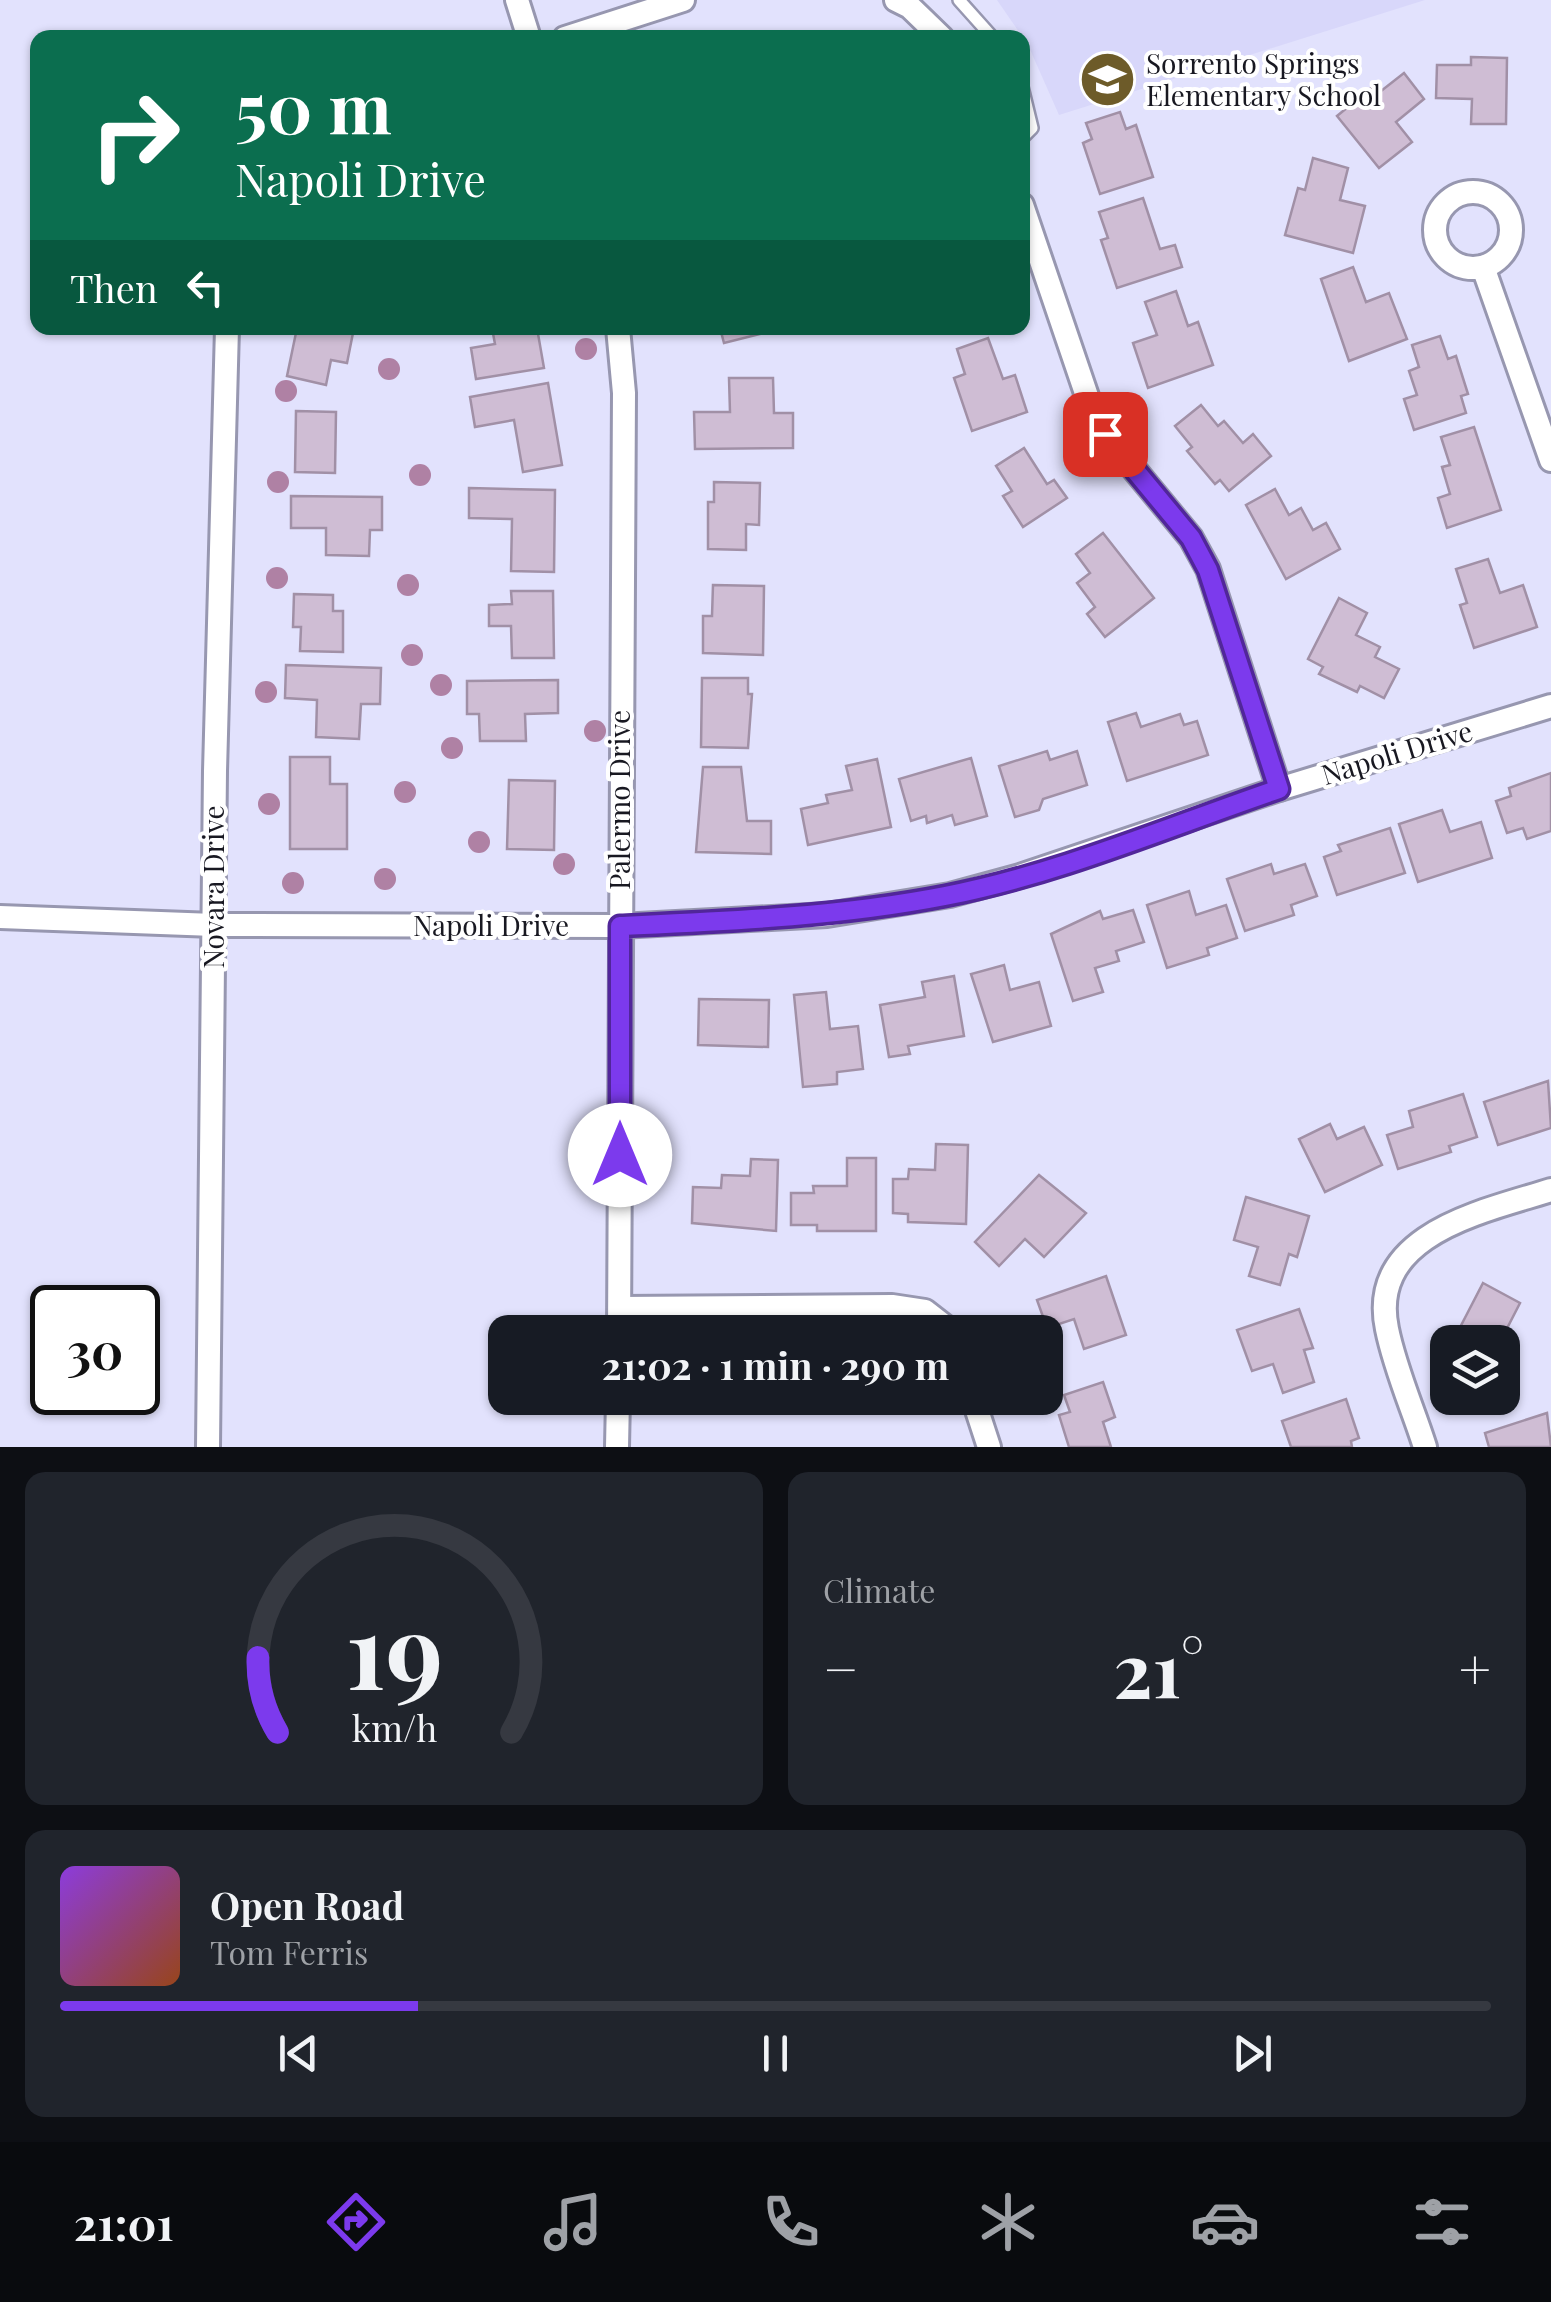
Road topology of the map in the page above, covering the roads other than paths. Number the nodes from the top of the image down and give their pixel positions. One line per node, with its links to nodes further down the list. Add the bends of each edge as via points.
1 (517, 0): 5 (street)
2 (683, 0): 6 (street)
3 (896, 0): 7 (street)
4 (959, 0): 8 (lane)
5 (526, 30)
6 (589, 30)
7 (934, 30)
8 (986, 30)
9 (1030, 229): 15 (street, via 1105,434 1191,538 1208,570)
10 (1483, 267): 13 (street)
11 (227, 335): 17 (street, Novara Drive)
12 (619, 335): 18 (street, Palermo Drive, via 624,393)
13 (1551, 460)
14 (1551, 706): 15 (street, Napoli Drive)
15 (1279, 789): 18 (street, Napoli Drive, via 950,895 784,920)
16 (0, 917): 17 (street, Napoli Drive)
17 (214, 925): 18 (street, Napoli Drive); 25 (street, Novara Drive)
18 (620, 926): 20 (street, Palermo Drive)
19 (1551, 1190): 28 (street, via 1442,1226 1398,1269 1386,1326)
20 (620, 1308): 21 (street, Palermo Drive); 22 (street, via 892,1306)
21 (620, 1315)
22 (930, 1315)
23 (618, 1415): 26 (street)
24 (979, 1415): 27 (street)
25 (208, 1447)
26 (617, 1447)
27 (989, 1447)
28 (1425, 1447)

